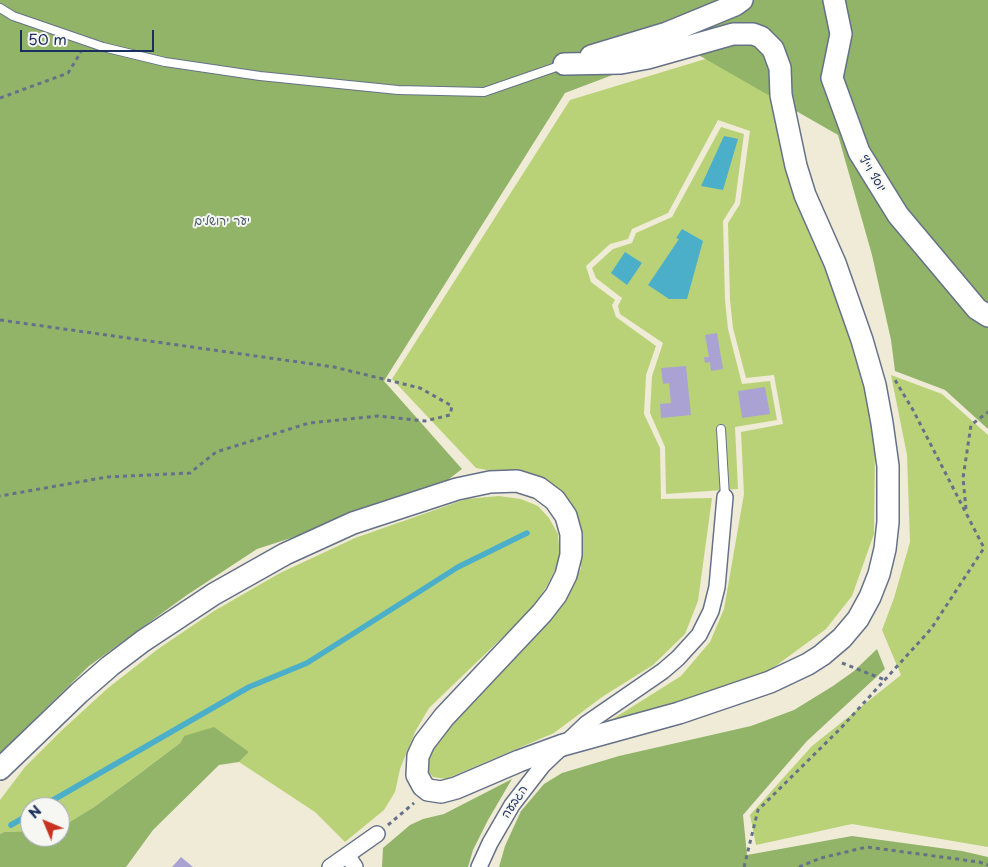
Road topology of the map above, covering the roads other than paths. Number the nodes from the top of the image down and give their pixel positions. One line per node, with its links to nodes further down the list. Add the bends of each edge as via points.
1 (742, 0): 4 (main road, via 667,33)
2 (834, 0): 5 (main road, יוסף וייץ, via 841,34 832,78 858,152 898,215 977,309)
3 (0, 8): 4 (lane, via 13,16 103,47 165,62 260,76 398,90 484,92)
4 (564, 64): 8 (main road, via 621,63 732,34 753,34 774,49 780,68 781,95 805,196 835,263 875,385 888,466 888,522 885,549 870,597 858,619 822,656 790,673 725,698)
5 (988, 316)
6 (721, 428): 7 (lane)
7 (725, 497): 8 (street, הגבעה, via 717,586 711,611 699,635 663,671 606,709)
8 (563, 745): 9 (main road, via 441,792 423,786 417,774 418,756 424,742 448,712 542,613 566,575 571,534 566,516 555,500 539,488 517,481 490,482 457,489 353,523 278,558 214,594 143,641 79,693); 13 (street, הגבעה, via 512,805)
9 (0, 768)
10 (377, 834): 11 (street)
11 (351, 861): 12 (street)
12 (330, 867)
13 (480, 867)

